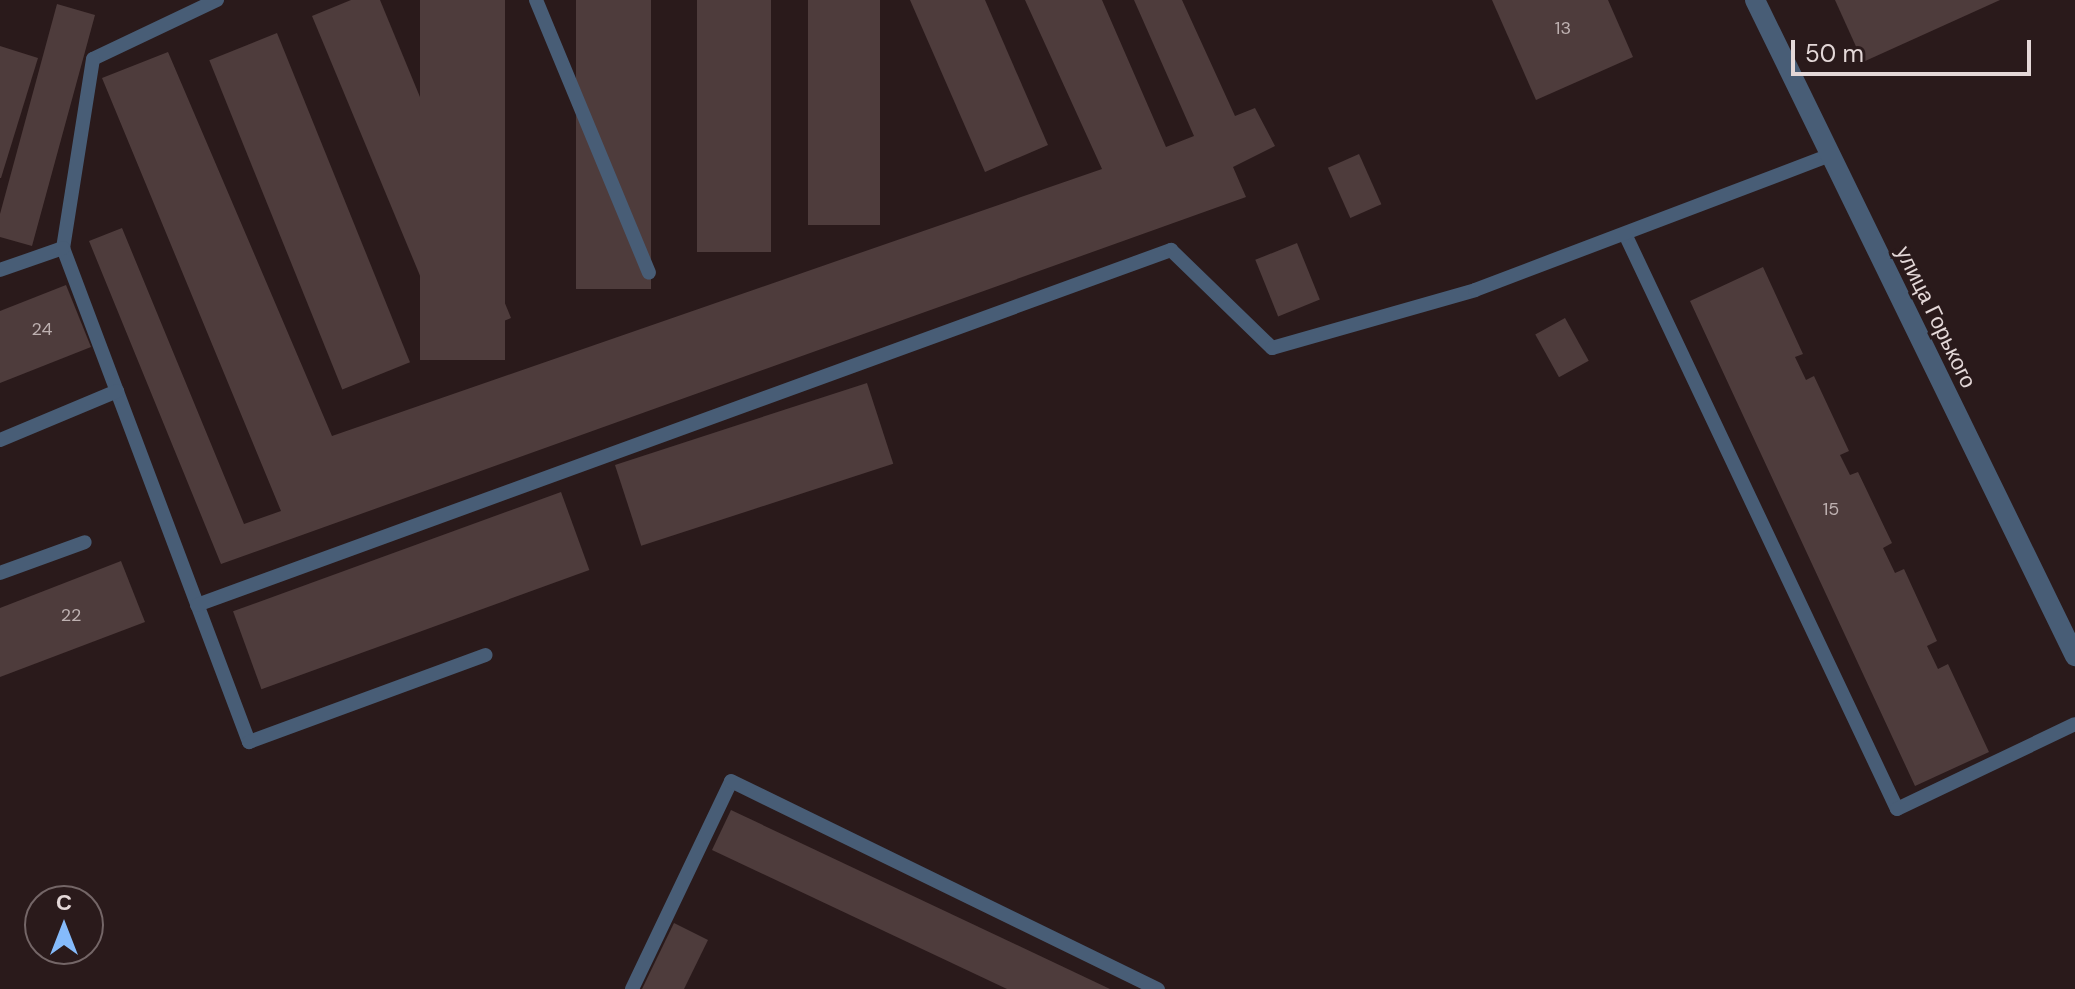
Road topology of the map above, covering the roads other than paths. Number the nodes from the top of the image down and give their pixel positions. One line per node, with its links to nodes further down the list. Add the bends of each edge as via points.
1 (217, 0): 6 (lane, via 93,59)
2 (536, 0): 8 (lane)
3 (1755, 0): 4 (street, улица Горького)
4 (1830, 155): 5 (lane); 15 (street, улица Горького)
5 (1625, 234): 13 (lane, via 1475,290 1272,348 1171,250); 16 (lane, via 1897,809)
6 (63, 248): 7 (lane); 9 (lane)
7 (0, 270)
8 (649, 273)
9 (117, 391): 10 (lane); 13 (lane)
10 (0, 440)
11 (85, 542): 12 (lane)
12 (0, 573)
13 (197, 605): 14 (lane, via 249,742)
14 (486, 655)
15 (2075, 656)
16 (2075, 724)
17 (632, 989): 18 (lane, via 731,781)
18 (1158, 989)

